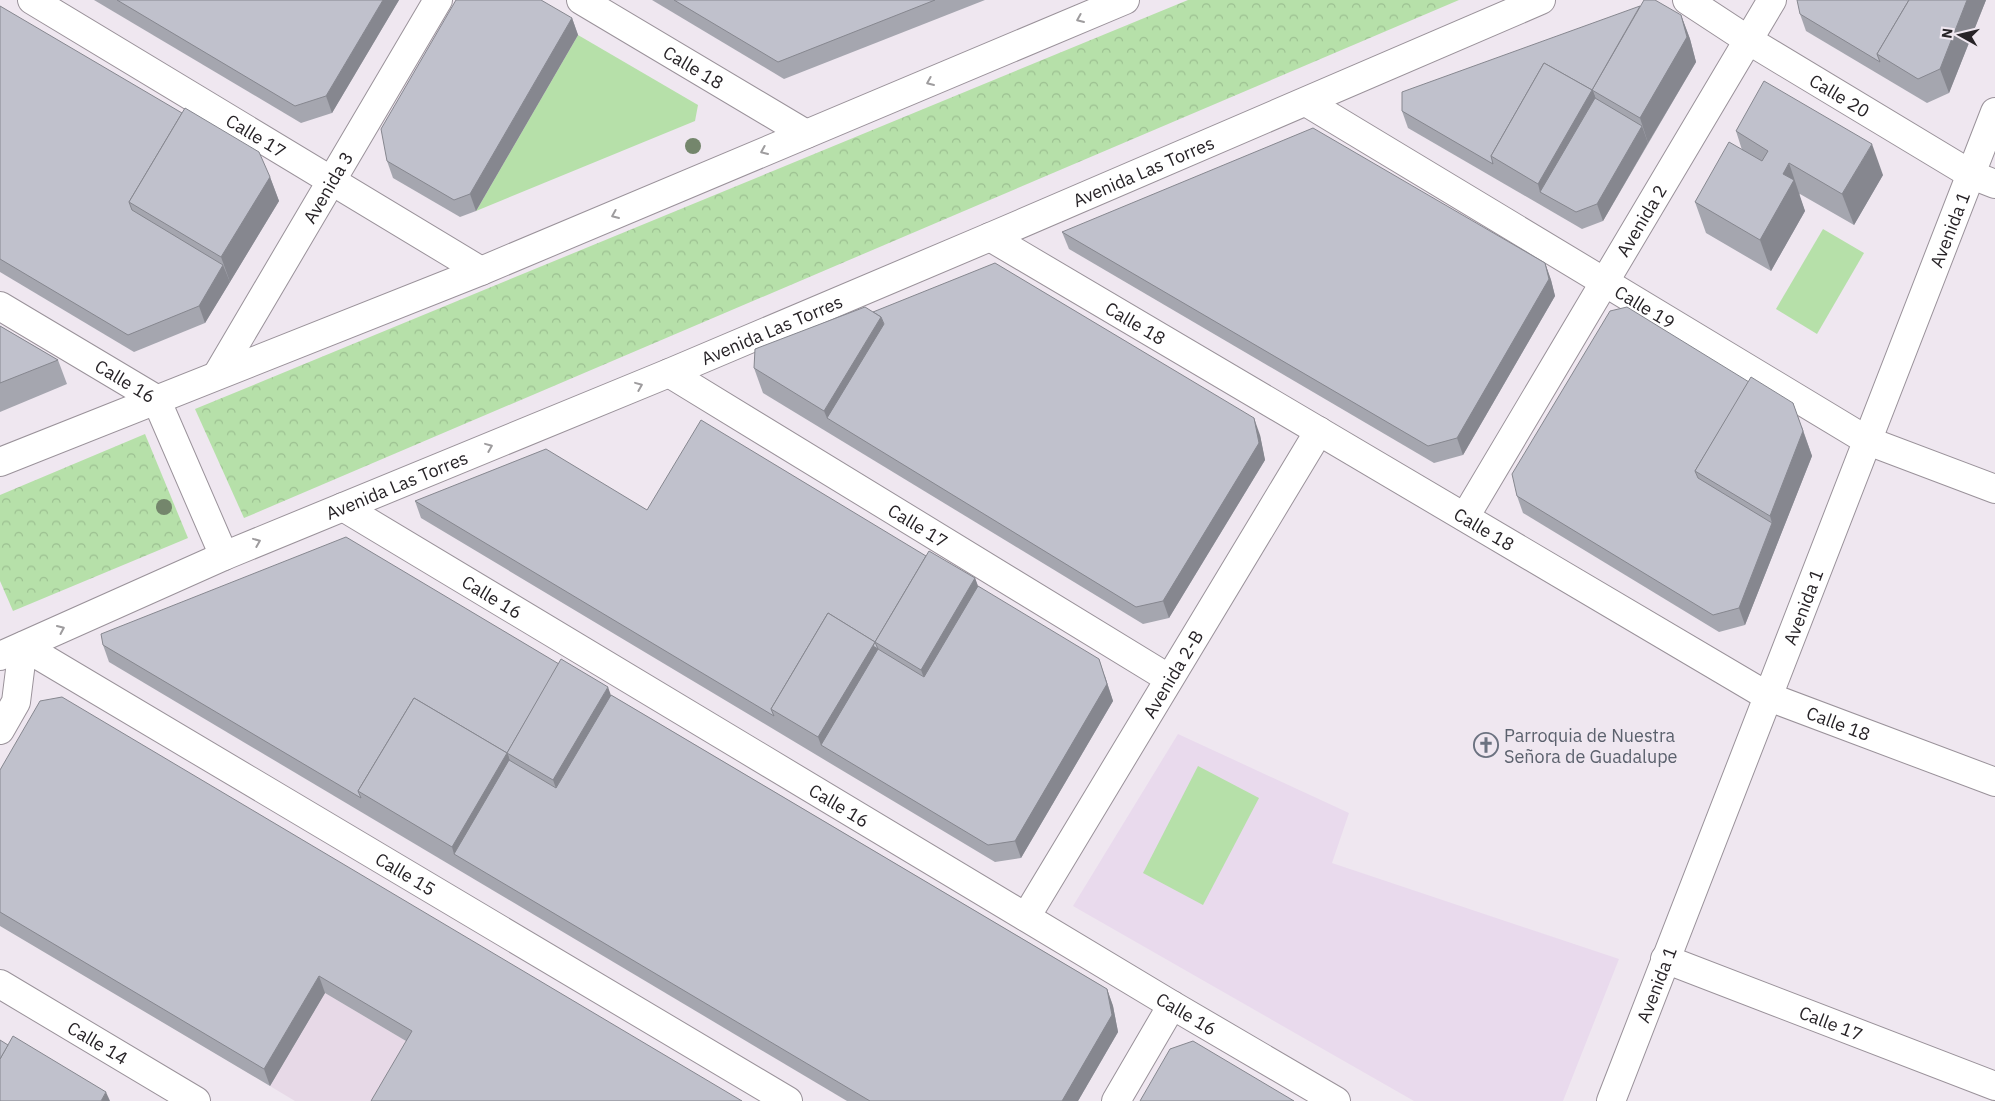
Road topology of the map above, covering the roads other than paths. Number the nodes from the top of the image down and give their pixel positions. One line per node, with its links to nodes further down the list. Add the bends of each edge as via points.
1 (32, 0): 13 (street, Calle 17)
2 (438, 0): 13 (street, Avenida 3)
3 (581, 0): 11 (street, Calle 18)
4 (1125, 0): 11 (street, one-way to 11)
5 (1542, 0): 9 (street, Avenida Las Torres)
6 (1687, 0): 8 (street, Calle 20)
7 (1772, 0): 8 (street, Avenida 2)
8 (1748, 40): 12 (street, Calle 20); 16 (street, Avenida 2)
9 (1306, 102): 14 (street, Avenida Las Torres); 16 (street, Calle 19)
10 (1995, 112): 12 (street, Avenida 1)
11 (806, 134): 15 (street, one-way to 15)
12 (1983, 179): 22 (street, Avenida 1)
13 (332, 180): 15 (street, Calle 17); 19 (street, Avenida 3)
14 (990, 238): 18 (street, Avenida Las Torres); 21 (street, Calle 18)
15 (481, 271): 19 (street)
16 (1604, 282): 22 (street, Calle 19); 26 (street, Avenida 2)
17 (0, 306): 20 (street, Calle 16)
18 (669, 373): 25 (street, Avenida Las Torres, one-way to 18); 29 (street, Calle 17)
19 (217, 375): 20 (street)
20 (156, 399): 23 (street); 27 (street, Calle 16)
21 (1319, 431): 26 (street, Calle 18); 29 (street, Avenida 2-B)
22 (1868, 441): 24 (street, Calle 19); 30 (street, Avenida 1)
23 (0, 462)
24 (1995, 489)
25 (343, 507): 27 (street, Avenida Las Torres, one-way to 25); 33 (street, Calle 16)
26 (1464, 517): 30 (street, Calle 18)
27 (224, 556): 28 (street, Avenida Las Torres, one-way to 27)
28 (12, 651): 31 (street, via 16,702); 39 (street, Calle 15)
29 (1168, 678): 33 (street, Avenida 2-B)
30 (1769, 697): 32 (street, Calle 18); 34 (street, Avenida 1)
31 (0, 730)
32 (1995, 782)
33 (1026, 917): 36 (street, Calle 16)
34 (1665, 959): 37 (street, Calle 17); 42 (street, Avenida 1)
35 (0, 984): 38 (street, Calle 14)
36 (1172, 1005): 40 (street); 41 (street, Calle 16)
37 (1995, 1086)
38 (196, 1101)
39 (788, 1101)
40 (1116, 1101)
41 (1336, 1101)
42 (1611, 1101)

